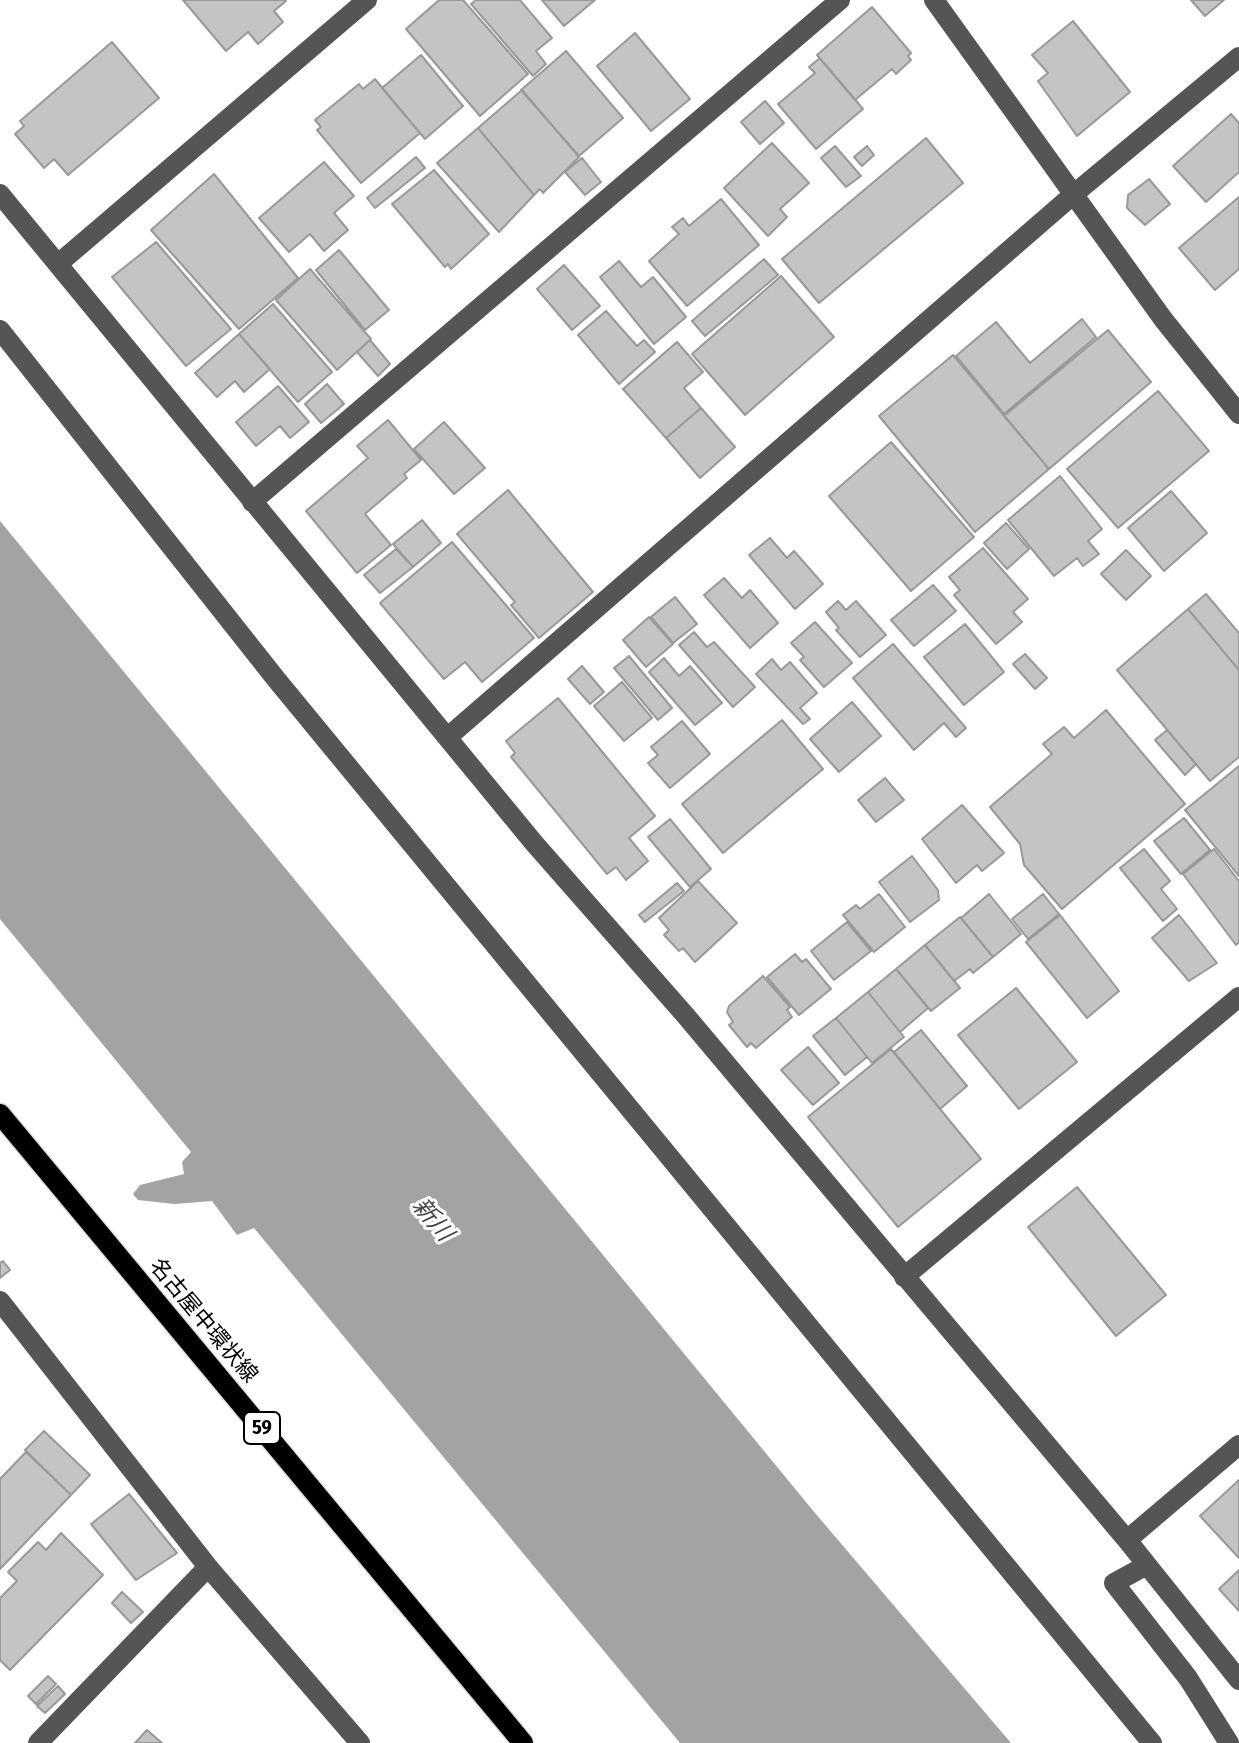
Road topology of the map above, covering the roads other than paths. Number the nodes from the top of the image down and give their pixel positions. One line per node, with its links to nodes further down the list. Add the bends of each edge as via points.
1 (367, 0): 7 (street)
2 (840, 0): 10 (street)
3 (934, 0): 6 (street)
4 (1239, 57): 6 (street)
5 (0, 194): 7 (street)
6 (1074, 194): 9 (street); 11 (street)
7 (58, 264): 10 (street)
8 (0, 330): 24 (street, via 276,679)
9 (1239, 414)
10 (252, 502): 11 (street)
11 (449, 736): 14 (street)
12 (1239, 997): 14 (street)
13 (0, 1114): 23 (main road, 名古屋中環状線 / 59)
14 (904, 1277): 17 (street)
15 (4, 1315): 19 (street)
16 (1239, 1445): 17 (street)
17 (1127, 1540): 18 (street)
18 (1147, 1565): 20 (street); 25 (street, via 1114,1583 1188,1678)
19 (208, 1567): 21 (street); 22 (street)
20 (1239, 1680)
21 (38, 1743)
22 (360, 1743)
23 (523, 1743)
24 (1152, 1743)
25 (1229, 1743)

